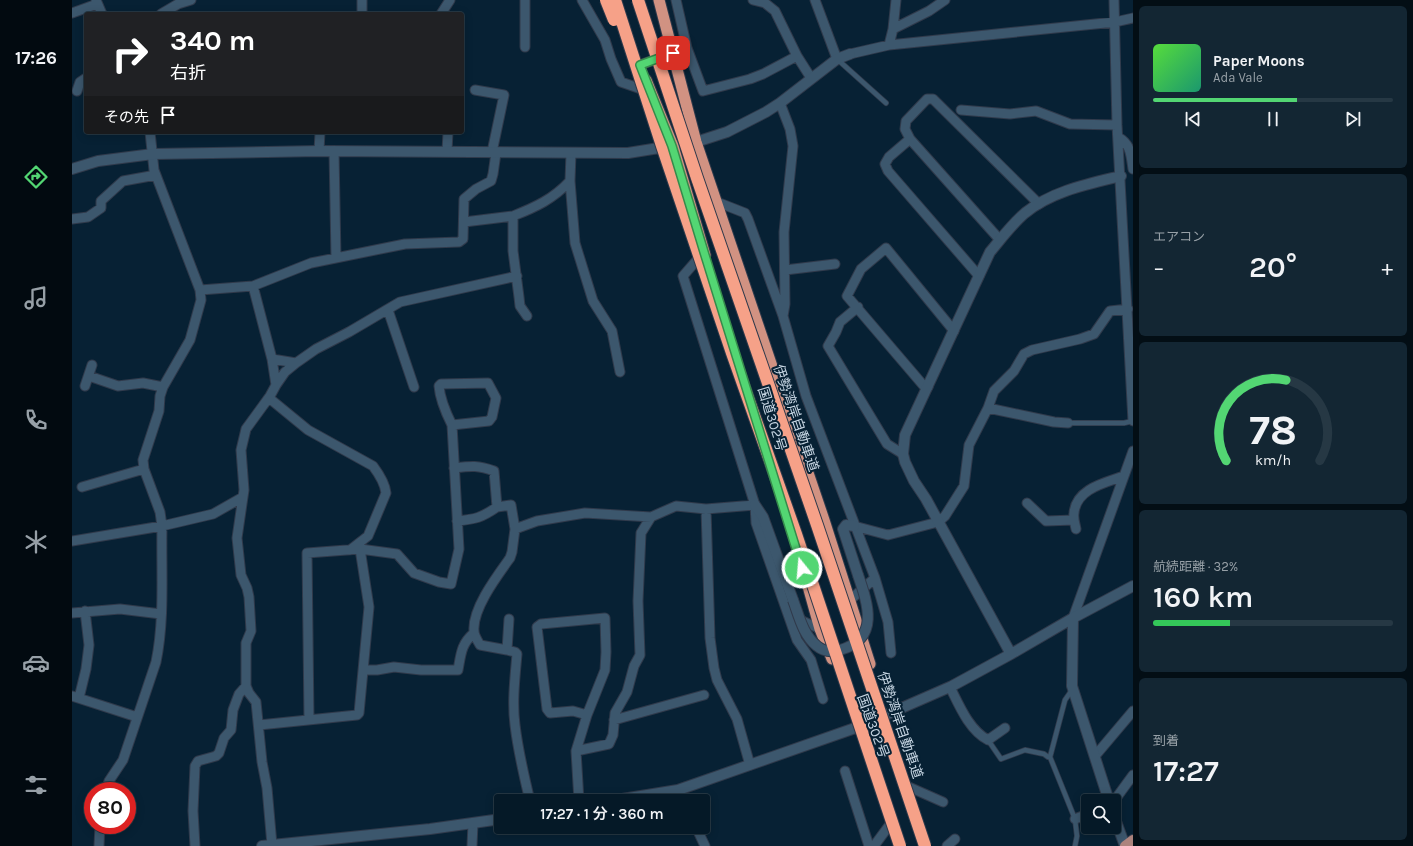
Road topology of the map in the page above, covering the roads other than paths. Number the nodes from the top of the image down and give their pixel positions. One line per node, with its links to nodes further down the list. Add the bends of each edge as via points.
1 (192, 0): 20 (street)
2 (362, 0): 21 (street)
3 (450, 0): 22 (street)
4 (524, 0): 28 (street)
5 (582, 0): 39 (street, via 605,40 621,82)
6 (606, 0): 50 (highway, bridge)
7 (615, 0): 50 (highway, bridge)
8 (618, 0): 34 (highway, 国道302号)
9 (638, 0): 61 (highway, 伊勢湾岸自動車道, bridge)
10 (645, 0): 61 (highway, bridge)
11 (659, 0): 30 (highway, 国道302号)
12 (676, 0): 29 (street)
13 (753, 0): 32 (street, via 765,3 775,11)
14 (815, 0): 33 (street)
15 (896, 0): 26 (street)
16 (945, 0): 26 (street)
17 (1114, 0): 25 (street)
18 (97, 2): 19 (street); 23 (street)
19 (101, 12)
20 (164, 12)
21 (362, 12)
22 (442, 12)
23 (72, 14)
24 (1133, 18): 25 (street)
25 (1116, 22): 27 (street); 43 (street)
26 (892, 29): 27 (street)
27 (889, 45): 31 (street)
28 (525, 47)
29 (687, 48): 30 (street); 32 (street, via 703,91 750,79)
30 (673, 53): 34 (street); 49 (highway, 国道302号)
31 (850, 54): 33 (street)
32 (797, 56): 35 (street)
33 (837, 59): 35 (street); 41 (lane)
34 (640, 65): 39 (highway, 国道302号)
35 (811, 78): 40 (street)
36 (84, 79): 38 (street, via 80,82)
37 (475, 90): 54 (street, via 504,95)
38 (77, 91)
39 (651, 92): 50 (highway, 国道302号)
40 (780, 103): 49 (street, via 727,132); 72 (street, via 790,129 793,146 784,232)
41 (886, 103)
42 (961, 110): 43 (street, via 1010,114 1036,111 1070,124)
43 (1117, 125): 47 (street)
44 (150, 134): 56 (street)
45 (320, 134): 51 (street)
46 (448, 134): 53 (street)
47 (1118, 137): 58 (street, via 1125,141); 60 (street)
48 (910, 139): 64 (street, via 905,129 906,121 927,99 933,98); 68 (street); 74 (street, via 889,157 885,164 888,171)
49 (696, 142): 50 (street); 63 (highway, 国道302号)
50 (667, 146): 55 (street, via 628,153); 69 (highway, 国道302号); 184 (highway, bridge, via 732,353 796,534)
51 (319, 151): 52 (street); 56 (street)
52 (334, 151): 53 (street); 70 (street)
53 (446, 151): 54 (street)
54 (494, 152): 55 (street); 67 (street, via 491,180 464,199)
55 (571, 153): 62 (street)
56 (153, 154): 57 (street, via 98,161); 59 (street)
57 (72, 169)
58 (1133, 169)
59 (156, 175): 66 (street, via 123,181 101,201 101,208 88,217); 76 (street)
60 (1121, 176): 64 (street, via 1069,189); 78 (street)
61 (698, 178): 185 (highway, 伊勢湾岸自動車道, bridge)
62 (570, 181): 65 (street, via 560,192 537,207); 86 (street, via 575,243 589,292 612,331)
63 (717, 202): 81 (street, via 745,213); 122 (highway, 国道302号)
64 (1039, 204): 68 (street, via 1014,223)
65 (513, 216): 67 (street); 73 (street, via 513,251)
66 (72, 219)
67 (464, 222): 70 (street, via 463,239 459,242 405,244)
68 (1000, 240): 74 (street, via 990,252)
69 (704, 252): 106 (street, via 683,276); 129 (highway, 国道302号)
70 (336, 258): 75 (street, via 311,263)
71 (835, 264): 72 (street)
72 (785, 270): 81 (street, via 785,304)
73 (517, 276): 79 (street, via 400,302); 80 (street, via 520,306)
74 (979, 276): 82 (street)
75 (253, 286): 76 (street); 83 (street)
76 (200, 290): 90 (street, via 190,340)
77 (858, 307): 82 (street, via 847,296 862,269 886,248); 92 (street, via 923,385); 99 (street, via 840,322 828,346 887,444)
78 (1128, 309): 94 (street, via 1110,311 1094,334 1024,354 1014,372 994,391); 95 (street)
79 (388, 310): 84 (street, via 316,349); 91 (street)
80 (527, 316)
81 (782, 316): 114 (street, via 806,396)
82 (954, 331): 92 (street)
83 (272, 359): 84 (street); 88 (street)
84 (296, 363): 88 (street, via 285,372)
85 (92, 365): 87 (street)
86 (620, 372)
87 (89, 376): 89 (street); 90 (street, via 118,386 143,382)
88 (276, 385): 93 (street)
89 (85, 386)
90 (163, 387): 101 (street, via 159,411 144,460)
91 (414, 387)
92 (928, 387): 99 (street, via 905,435)
93 (269, 398): 104 (street, via 246,429 241,450); 118 (street, via 308,430 374,466 378,472 386,493 368,536)
94 (988, 408): 96 (street); 112 (street, via 969,445 964,486 945,516)
95 (1133, 421): 96 (lane)
96 (1068, 423)
97 (452, 425): 97 (street, via 439,386 488,383 496,398 489,421); 100 (street)
98 (1133, 451): 102 (street)
99 (903, 454): 112 (street, via 914,481)
100 (454, 468): 107 (street, via 476,466 494,471); 111 (street)
101 (144, 469): 103 (street); 113 (street, via 160,512)
102 (1124, 476): 110 (street, via 1090,489 1078,500 1073,514); 127 (street)
103 (82, 487)
104 (243, 497): 113 (street, via 213,514); 135 (street, via 237,538 240,575 249,597 251,631 246,643)
105 (1027, 503): 110 (street, via 1046,521)
106 (755, 505): 108 (street); 114 (street, bridge, via 763,517 802,627 809,638 825,651 846,648 860,640 868,619 867,603 843,529 846,525); 126 (street, via 756,522)
107 (497, 507): 111 (street, via 478,519); 115 (street, via 511,505)
108 (706, 509): 109 (street, via 676,506); 154 (street, via 710,638 714,668 717,680 737,719)
109 (651, 517): 115 (street, via 585,513 537,521); 146 (street, via 641,533 638,601 640,655)
110 (1074, 520): 116 (street)
111 (457, 521): 119 (street, via 460,549 451,584 414,573 397,554)
112 (938, 522): 114 (street, via 888,535); 133 (street)
113 (162, 526): 117 (street); 125 (street)
114 (854, 526): 120 (street)
115 (515, 529): 130 (street, via 510,558 484,599 474,622)
116 (1076, 529)
117 (72, 541)
118 (350, 550): 119 (street); 145 (street, via 308,553)
119 (360, 550): 134 (street, via 369,606)
120 (875, 578): 122 (street); 132 (street, via 888,622)
121 (1132, 588): 127 (street)
122 (850, 600): 143 (highway, 国道302号)
123 (85, 611): 124 (street); 125 (street, via 120,609); 139 (street, via 89,645 86,669)
124 (72, 613)
125 (161, 614): 144 (street, via 156,662)
126 (787, 614): 129 (street); 140 (street, via 797,640 811,660)
127 (1073, 618): 133 (street); 137 (street)
128 (509, 619): 131 (street)
129 (820, 629): 148 (highway, 国道302号)
130 (474, 633): 131 (street, via 480,646); 134 (street, via 462,649 458,670 394,667)
131 (506, 650): 160 (street, via 517,654 515,725)
132 (892, 653)
133 (1011, 654): 136 (street)
134 (363, 670): 145 (street, via 359,713)
135 (246, 686): 147 (street, via 256,702); 179 (street, via 239,694 233,710 231,730 224,738 219,753 198,761 194,766)
136 (950, 686): 143 (street); 150 (street, via 964,714 978,733)
137 (1073, 689): 152 (street); 153 (lane, via 1065,700)
138 (704, 695): 146 (street)
139 (75, 697): 144 (street)
140 (824, 699)
141 (1133, 711): 152 (street)
142 (587, 715): 142 (street, via 605,670 605,618 541,624 537,627 547,709 550,713 573,711); 151 (street)
143 (886, 716): 148 (street); 158 (highway, 国道302号)
144 (138, 717): 157 (street, via 123,760)
145 (309, 720): 147 (street)
146 (614, 720): 151 (street, via 613,735 609,744)
147 (259, 725): 177 (street, via 267,788)
148 (858, 728): 154 (street); 171 (highway, 国道302号)
149 (1005, 728): 150 (street)
150 (988, 740): 153 (lane, via 1001,759 1026,750)
151 (576, 751): 161 (street)
152 (1095, 756): 164 (street)
153 (1050, 757): 168 (lane)
154 (750, 765): 159 (street)
155 (845, 771): 182 (street)
156 (1133, 775): 165 (street)
157 (109, 782)
158 (909, 787): 166 (street); 186 (highway, 国道302号)
159 (678, 790): 162 (street); 163 (street)
160 (528, 794)
161 (579, 794)
162 (653, 794)
163 (680, 794)
164 (1107, 794)
165 (1119, 794)
166 (943, 802)
167 (1081, 817): 168 (street)
168 (1075, 819): 188 (lane)
169 (494, 820): 170 (street)
170 (473, 823): 177 (street); 180 (street)
171 (891, 823): 183 (street); 184 (highway, 国道302号)
172 (100, 834): 178 (street)
173 (699, 834): 181 (street)
174 (1121, 834): 189 (street)
175 (955, 839): 187 (street)
176 (1133, 840): 189 (main road)
177 (267, 845)
178 (99, 846)
179 (195, 846)
180 (472, 846)
181 (705, 846)
182 (869, 846)
183 (874, 846)
184 (899, 846)
185 (925, 846)
186 (928, 846)
187 (947, 846)
188 (1075, 846)
189 (1125, 846)

